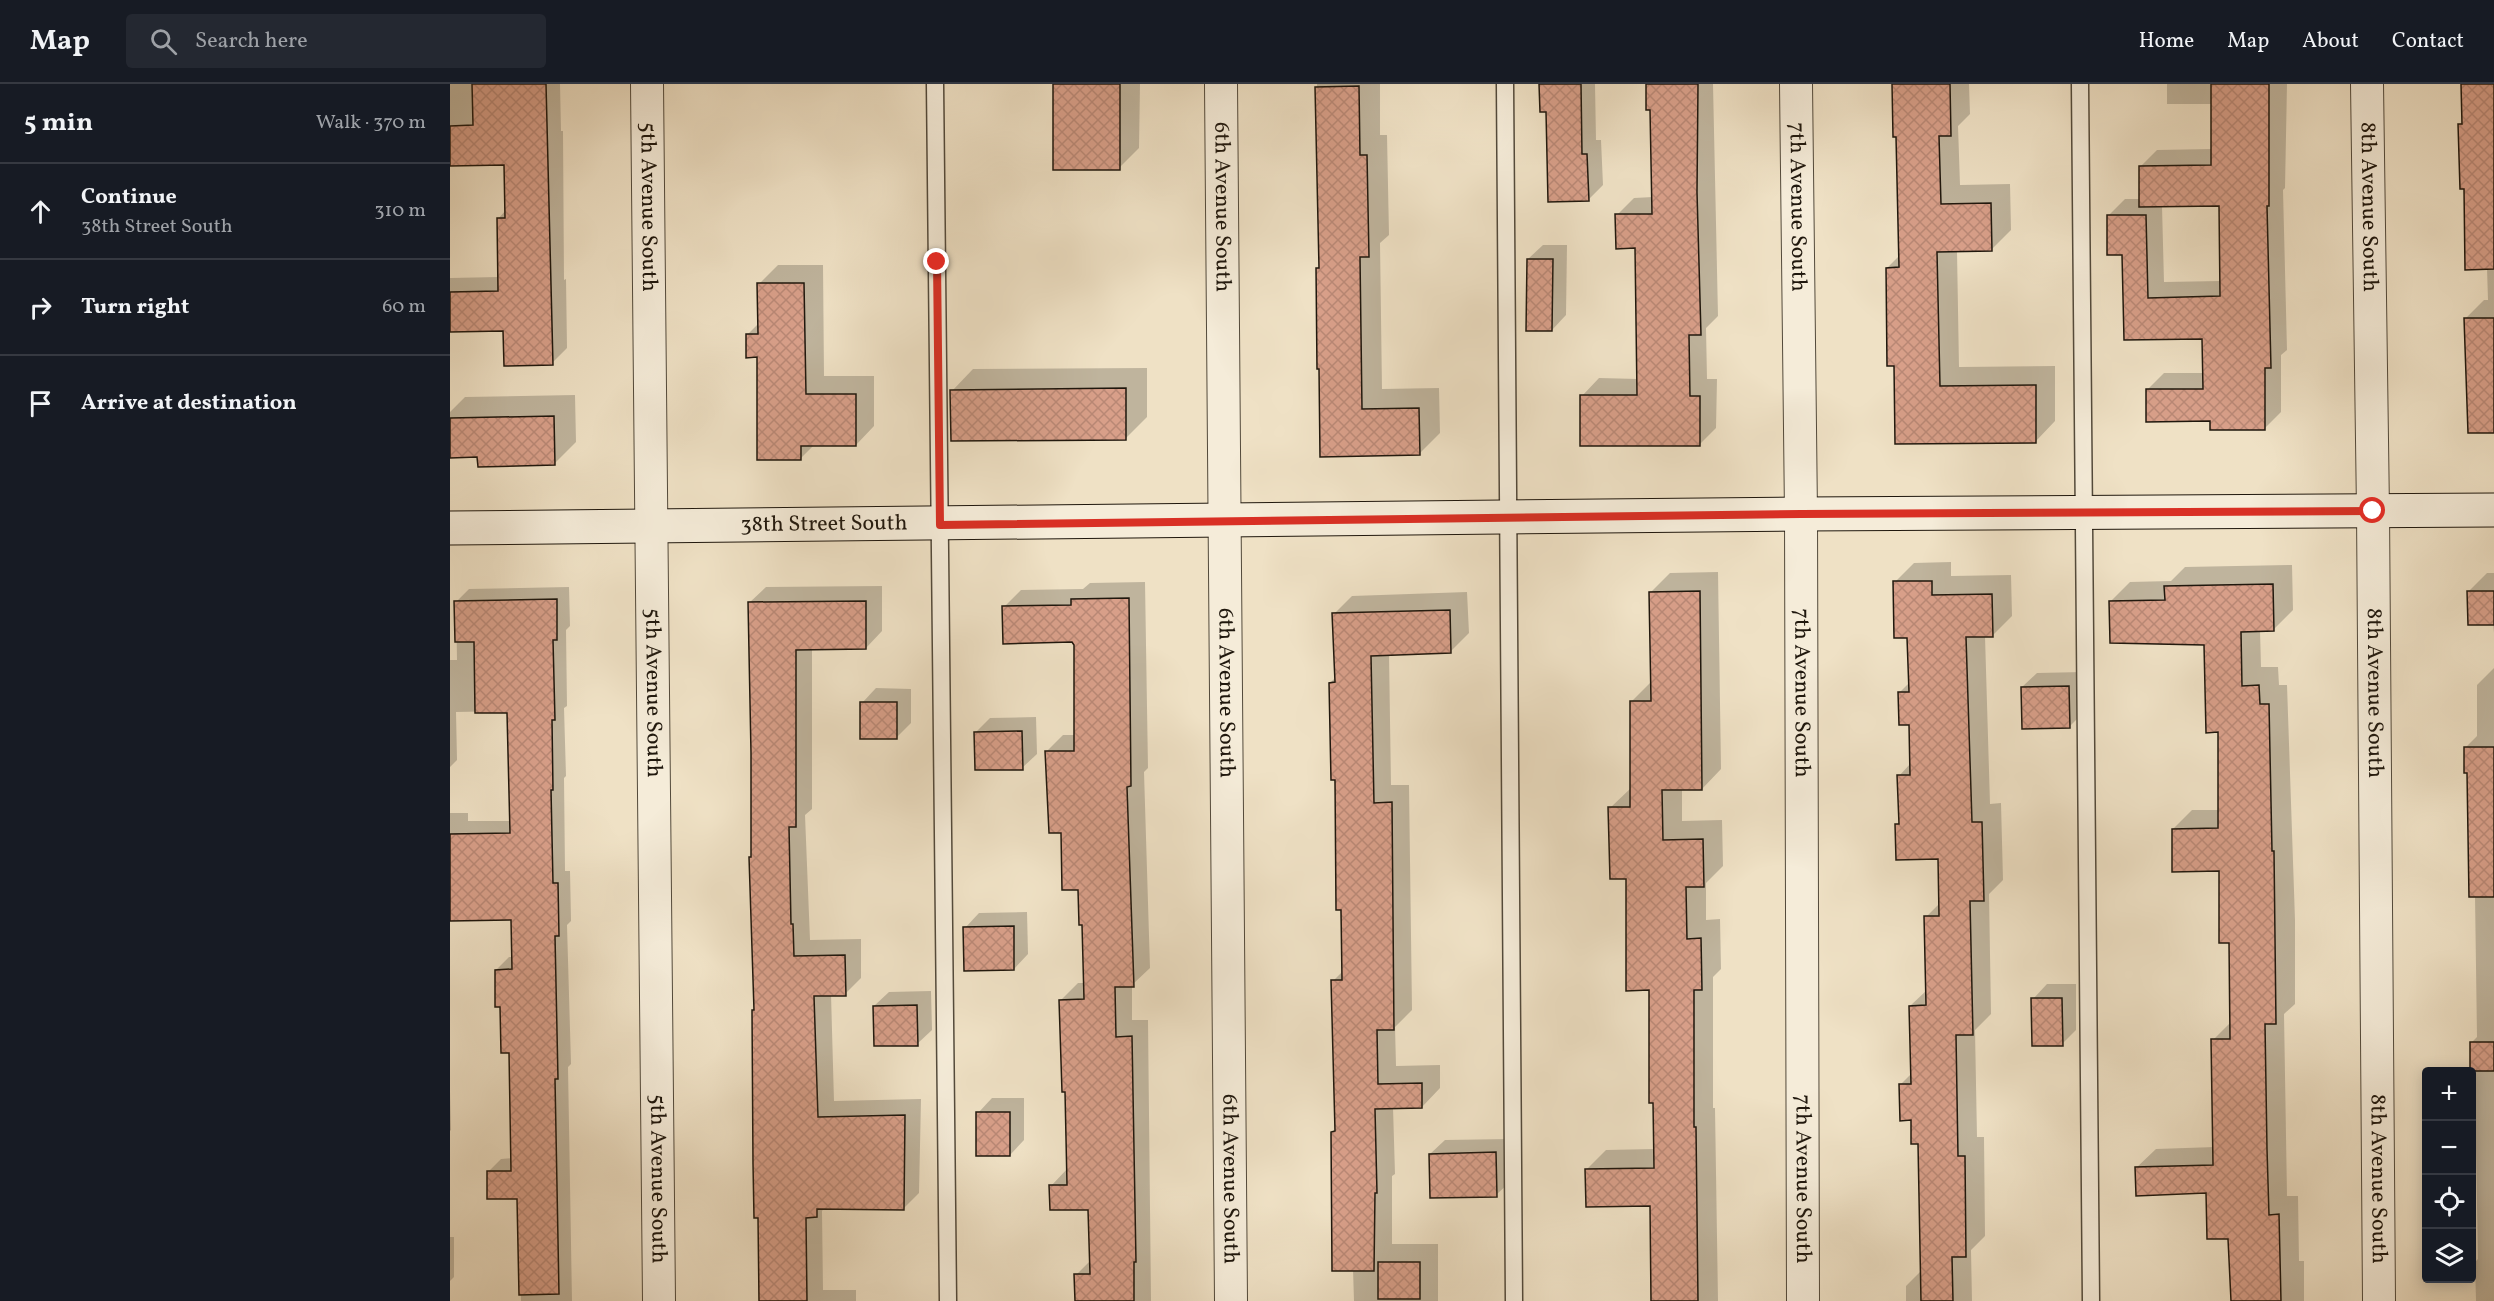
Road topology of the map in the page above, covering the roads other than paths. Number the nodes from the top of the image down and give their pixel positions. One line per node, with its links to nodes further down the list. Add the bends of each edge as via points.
1 (646, 84): 15 (street, 5th Avenue South)
2 (936, 84): 14 (lane)
3 (1221, 84): 13 (street, 6th Avenue South)
4 (1505, 84): 12 (lane)
5 (1796, 84): 11 (street, 7th Avenue South)
6 (2080, 84): 10 (lane)
7 (2367, 84): 9 (street, 8th Avenue South)
8 (2494, 510): 9 (main road, 38th Street South)
9 (2373, 511): 10 (main road, 38th Street South); 23 (street, 8th Avenue South)
10 (2084, 513): 11 (main road, 38th Street South); 22 (lane)
11 (1801, 514): 12 (main road, 38th Street South); 21 (street, 7th Avenue South)
12 (1508, 518): 13 (main road, 38th Street South); 20 (lane)
13 (1224, 522): 14 (main road, 38th Street South); 19 (street, 6th Avenue South)
14 (940, 525): 15 (main road, 38th Street South); 18 (lane)
15 (650, 526): 16 (main road, 38th Street South); 17 (street, 5th Avenue South)
16 (450, 528)
17 (658, 1301)
18 (948, 1301)
19 (1231, 1301)
20 (1514, 1301)
21 (1803, 1301)
22 (2091, 1301)
23 (2379, 1301)

